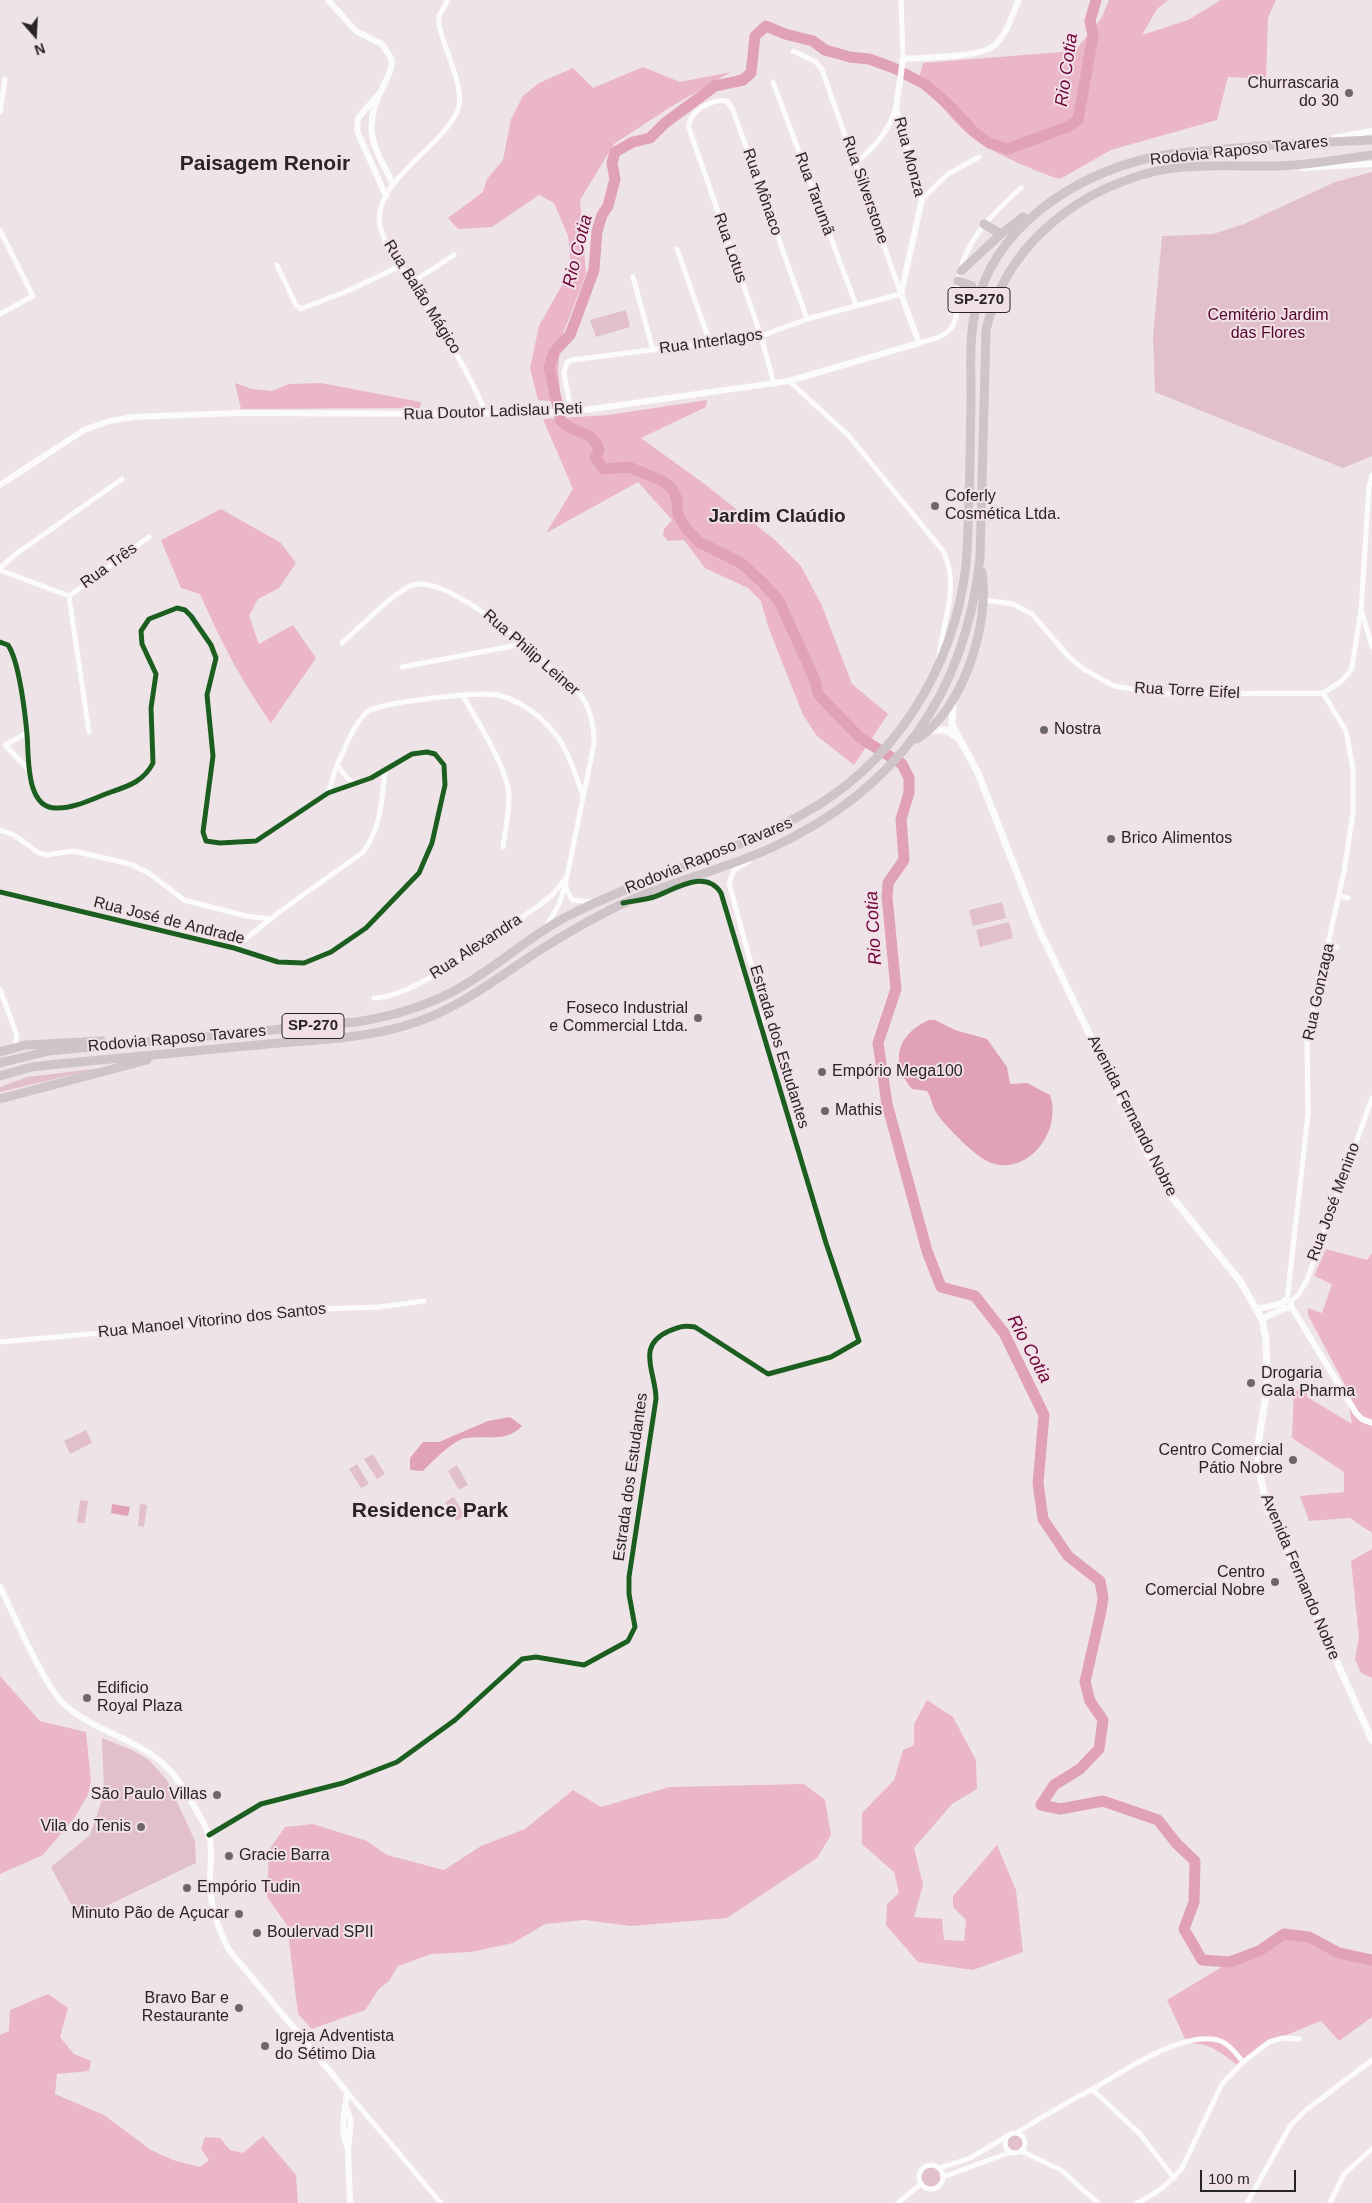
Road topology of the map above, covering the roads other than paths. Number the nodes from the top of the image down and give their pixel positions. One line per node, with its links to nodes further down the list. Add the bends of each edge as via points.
1 (328, 0): 9 (street, via 350,27 382,44 390,54 392,66)
2 (448, 0): 21 (street, Rua Balão Mágico, via 439,16 439,26 456,81 459,106 446,126)
3 (901, 0): 6 (street)
4 (1018, 0): 6 (street, via 1003,35 994,46 980,52)
5 (793, 51): 18 (street, Rua Silverstone, via 820,66)
6 (903, 62): 10 (street)
7 (5, 79): 11 (street)
8 (773, 82): 37 (street, Rua Tarumã)
9 (379, 94): 21 (street, via 370,130); 23 (street, via 362,111 357,131)
10 (896, 108): 18 (street, via 882,139); 25 (street, Rua Monza)
11 (0, 112)
12 (694, 113): 40 (street, Rua Mônaco, via 718,101 730,104); 41 (street, Rua Lotus, via 689,128)
13 (1372, 131): 15 (street)
14 (1372, 140): 15 (highway, Rodovia Raposo Tavares / SP-270)
15 (1314, 142): 24 (highway, Rodovia Raposo Tavares / SP-270, via 1155,156 1105,174)
16 (1372, 155): 20 (highway, Rodovia Raposo Tavares / SP-270)
17 (979, 156): 25 (street, via 948,174)
18 (856, 164): 36 (street, Rua Silverstone)
19 (1372, 164): 20 (street, via 1320,168)
20 (1281, 166): 53 (highway, Rodovia Raposo Tavares / SP-270, via 1175,168 1146,173 1068,210 1044,228 1018,258 1002,285 986,330)
21 (393, 184): 23 (street, Rua Balão Mágico)
22 (1021, 188): 26 (street, Rua Doutor Ladislau Reti)
23 (386, 196): 32 (street, Rua Balão Mágico, via 380,225)
24 (1055, 198): 28 (highway); 38 (highway, Rodovia Raposo Tavares / SP-270, via 1028,219 1001,250 990,268)
25 (922, 199): 36 (street, Rua Monza)
26 (984, 224): 28 (highway); 33 (street, Rua Doutor Ladislau Reti, via 974,238)
27 (0, 230): 39 (street, via 33,296)
28 (1001, 234): 33 (highway)
29 (677, 249): 42 (street)
30 (454, 255): 35 (street)
31 (277, 265): 32 (street, via 300,308 352,289)
32 (400, 266): 35 (street, Rua Balão Mágico)
33 (960, 276): 38 (highway, via 972,286); 43 (street, Rua Doutor Ladislau Reti, via 953,325 943,335)
34 (633, 277): 44 (street)
35 (411, 283): 48 (street, Rua Balão Mágico, via 463,364)
36 (901, 294): 37 (street, Rua Interlagos); 43 (street, Rua Silverstone)
37 (856, 305): 40 (street, Rua Interlagos)
38 (975, 311): 63 (highway, Rodovia Raposo Tavares / SP-270, via 966,565 957,614)
39 (0, 314)
40 (807, 319): 41 (street, Rua Interlagos)
41 (760, 336): 42 (street, Rua Interlagos); 46 (street, Rua Lotus)
42 (710, 343): 44 (street, Rua Interlagos)
43 (919, 343): 45 (street, Rua Doutor Ladislau Reti)
44 (653, 350): 47 (street, Rua Interlagos, via 567,362 564,373)
45 (789, 381): 46 (street, Rua Doutor Ladislau Reti); 63 (street, via 849,436 941,548 952,585)
46 (774, 384): 47 (street, Rua Doutor Ladislau Reti)
47 (568, 412): 48 (street, Rua Doutor Ladislau Reti)
48 (486, 413): 51 (street, Rua Doutor Ladislau Reti, via 238,413 110,421 84,430)
49 (1372, 475): 57 (street)
50 (122, 478): 54 (street)
51 (0, 486)
52 (149, 537): 55 (street, Rua Três)
53 (980, 558): 56 (highway); 72 (highway, Rodovia Raposo Tavares / SP-270, via 970,618 956,662 935,707)
54 (0, 569): 55 (street)
55 (69, 596): 68 (street)
56 (984, 600): 64 (street, Rua Torre Eifel, via 1013,604 1032,614 1070,658 1114,686 1162,694); 66 (highway, via 978,636)
57 (1361, 610): 61 (street); 64 (street, via 1352,667 1340,683)
58 (0, 642): 69 (street, via 8,645 15,656)
59 (342, 643): 60 (street, Rua Philip Leiner, via 405,588 420,584 430,585 481,610)
60 (523, 644): 62 (street); 78 (street, Rua Philip Leiner, via 579,693 590,711 594,744)
61 (1372, 647)
62 (402, 668)
63 (938, 668): 87 (highway, Rodovia Raposo Tavares / SP-270, via 910,718 893,739 837,792 802,815)
64 (1323, 693): 85 (street, Rua Gonzaga, via 1346,731 1353,769 1354,813)
65 (463, 696): 73 (street, via 375,707 362,718); 78 (street, via 498,695 536,714 557,736); 81 (street, via 508,786)
66 (954, 697): 67 (highway); 70 (main road, Avenida Fernando Nobre, via 951,718)
67 (930, 730): 70 (main road, via 946,730); 72 (highway)
68 (89, 732)
69 (27, 733): 71 (street); 74 (street)
70 (957, 737): 111 (main road, Avenida Fernando Nobre, via 978,773 1038,927 1143,1146 1172,1197 1240,1281)
71 (2, 743): 74 (street)
72 (906, 748): 80 (highway, Rodovia Raposo Tavares / SP-270, via 846,804)
73 (337, 765): 76 (street); 77 (street)
74 (29, 770): 77 (street, Rua José de Andrade, via 38,800 55,808 71,806 134,784 150,771 153,763 151,708 156,682 153,666 142,644 141,631 149,619 177,608 191,616 216,658 207,695 213,756 204,836 210,843 256,841)
75 (385, 771): 76 (street, Rua José de Andrade); 89 (street, via 381,802 368,846); 93 (street, Rua José de Andrade, via 404,758 427,752 435,754 444,765 445,785 432,843 419,873 366,928 304,964 290,964)
76 (354, 783): 77 (street, Rua José de Andrade)
77 (328, 793)
78 (583, 795): 82 (street, Rua Philip Leiner)
79 (0, 830): 89 (street, via 14,835 39,853 73,851 130,864 184,900)
80 (806, 830): 88 (highway, Rodovia Raposo Tavares / SP-270, via 769,849); 96 (street, Estrada dos Estudantes, via 737,867 730,879 730,890)
81 (502, 847)
82 (567, 876): 83 (street, Rua Philip Leiner); 95 (street, Rua Alexandra, via 541,904 423,982 393,996)
83 (565, 886): 87 (street, via 572,900); 90 (street, Rua Philip Leiner)
84 (0, 892): 93 (street, Rua José de Andrade)
85 (1339, 896): 86 (street); 91 (street, Rua Gonzaga)
86 (1348, 898)
87 (596, 902): 90 (highway, Rodovia Raposo Tavares / SP-270)
88 (623, 903): 97 (street, Estrada dos Estudantes, via 652,898 696,881 714,885 722,898); 104 (highway, Rodovia Raposo Tavares / SP-270, via 567,933 468,999 430,1018 351,1037)
89 (271, 919): 93 (street)
90 (545, 930): 100 (highway, Rodovia Raposo Tavares / SP-270, via 453,992 405,1012 356,1022)
91 (1328, 944): 92 (street); 110 (street, Rua Gonzaga, via 1307,1038 1308,1115)
92 (1337, 947)
93 (234, 948)
94 (0, 989): 99 (street)
95 (374, 998)
96 (762, 1001): 97 (street); 98 (street, Estrada dos Estudantes, via 764,1013)
97 (752, 1004): 98 (street, Estrada dos Estudantes)
98 (760, 1031): 117 (street, Estrada dos Estudantes, via 859,1341 831,1357 768,1374 695,1327 683,1325 662,1335 650,1347 648,1356 656,1399 629,1577 635,1627 628,1641 580,1666 536,1657 522,1660 455,1720 398,1762 343,1783 261,1804)
99 (17, 1036): 101 (street); 102 (street)
100 (137, 1042): 101 (highway, via 97,1040); 105 (highway, Rodovia Raposo Tavares / SP-270, via 49,1051)
101 (35, 1044): 102 (highway)
102 (14, 1048): 103 (highway)
103 (0, 1052)
104 (174, 1053): 106 (highway, Rodovia Raposo Tavares / SP-270, via 40,1066); 108 (highway)
105 (0, 1063)
106 (0, 1076)
107 (1372, 1098): 110 (street, Rua José Menino, via 1307,1280 1299,1294)
108 (0, 1099)
109 (424, 1301): 113 (street, Rua Manoel Vitorino dos Santos, via 379,1307 293,1310 212,1323)
110 (1287, 1304): 111 (street); 112 (street, Rua José Menino); 114 (street, via 1356,1413)
111 (1257, 1309): 112 (main road, Avenida Fernando Nobre)
112 (1262, 1319): 116 (main road, Avenida Fernando Nobre, via 1267,1388 1258,1444 1258,1466 1267,1507)
113 (0, 1342)
114 (1372, 1423)
115 (0, 1587): 117 (street, via 46,1679 64,1704 84,1720 150,1752 165,1764)
116 (1372, 1740)
117 (209, 1835): 122 (street, via 211,1906 229,1950)
118 (1299, 2039): 120 (street, via 1283,2038 1270,2042)
119 (1372, 2060): 139 (street, via 1290,2126)
120 (1243, 2062): 121 (street, via 1220,2041 1184,2042 1134,2063); 130 (street, via 1222,2084 1189,2155)
121 (1092, 2089): 123 (street); 130 (street, via 1140,2134)
122 (347, 2092): 133 (street, via 346,2107 352,2122 348,2149); 134 (street)
123 (1018, 2132): 124 (street); 126 (street, via 1025,2139)
124 (1006, 2137): 127 (street, via 1006,2147); 128 (street, via 970,2158)
125 (1372, 2149): 140 (street, via 1344,2174)
126 (1021, 2151): 127 (street); 132 (street, via 1062,2170)
127 (1011, 2152): 129 (street)
128 (940, 2168): 129 (street); 131 (street, via 929,2165 922,2169)
129 (943, 2177): 131 (street, via 940,2186 934,2189 926,2189)
130 (1174, 2178): 138 (street)
131 (920, 2184): 135 (street)
132 (1086, 2195): 136 (street); 137 (street)
133 (350, 2203)
134 (441, 2203)
135 (898, 2203)
136 (1089, 2203)
137 (1098, 2203)
138 (1137, 2203)
139 (1247, 2203)
140 (1330, 2203)

